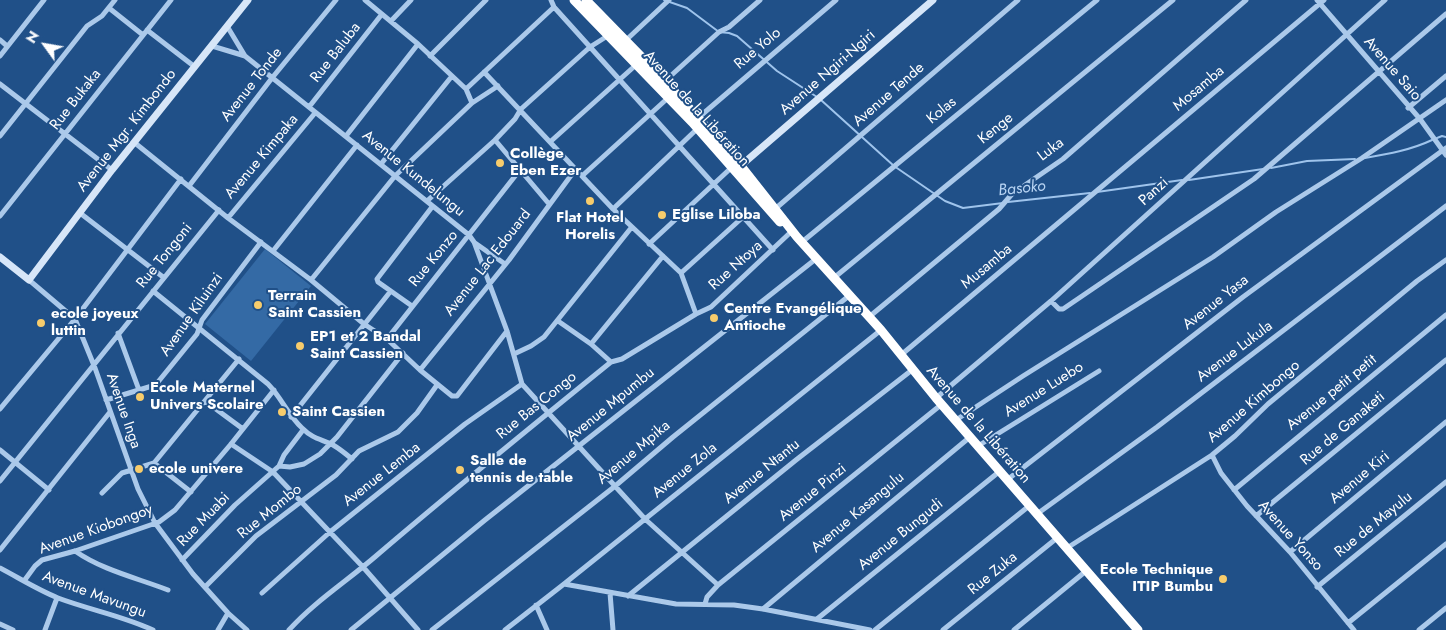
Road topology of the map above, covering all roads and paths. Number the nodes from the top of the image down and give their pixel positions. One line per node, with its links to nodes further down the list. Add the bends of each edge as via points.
1 (44, 0): 34 (street)
2 (115, 0): 23 (street)
3 (171, 0): 28 (street, Rue Bukaka)
4 (248, 0): 27 (street, Avenue Mgr. Kimbondo)
5 (336, 0): 46 (street, Avenue Tonde)
6 (365, 0): 24 (street)
7 (411, 0): 26 (street)
8 (486, 0): 39 (street)
9 (551, 0): 22 (street)
10 (574, 0): 30 (highway, Avenue de la Libération)
11 (586, 0): 32 (highway, Avenue de la Libération)
12 (669, 0): 32 (street)
13 (760, 0): 48 (street, via 719,32)
14 (836, 0): 61 (street, Rue Yolo)
15 (933, 0): 74 (street, Avenue Ngiri-Ngiri)
16 (1018, 0): 89 (street, Avenue Tende)
17 (1097, 0): 97 (street, Kolas, via 898,163)
18 (1174, 0): 111 (street, Kenge)
19 (1246, 0): 122 (street, Luka, via 1063,158 1015,192 999,210)
20 (1385, 0): 29 (street, Panzi)
21 (1320, 1): 29 (street, Avenue Saio); 83 (street, Mosamba)
22 (554, 7): 36 (street); 42 (street)
23 (108, 8): 28 (street); 55 (street, via 86,26)
24 (382, 14): 26 (street); 56 (street, Rue Baluba)
25 (1446, 14): 43 (street)
26 (392, 21): 33 (street)
27 (227, 26): 35 (street, Avenue Mgr. Kimbondo); 38 (street, Avenue Kundelungu)
28 (145, 33): 41 (street); 64 (street, Rue Bukaka)
29 (1346, 34): 43 (street, Avenue Saio); 118 (street, Panzi)
30 (609, 35): 32 (highway, Avenue de la Libération); 36 (street)
31 (0, 40): 34 (street)
32 (623, 43): 40 (highway, Avenue de la Libération); 48 (highway, Avenue de la Libération)
33 (418, 44): 39 (street); 66 (street)
34 (8, 46): 37 (street)
35 (212, 46): 38 (street); 41 (street, Avenue Mgr. Kimbondo)
36 (590, 47): 47 (street); 58 (street)
37 (0, 56)
38 (246, 56): 46 (street, Avenue Kundelungu)
39 (430, 56): 44 (street)
40 (637, 64): 47 (street); 52 (highway, Avenue de la Libération)
41 (195, 67): 68 (street, Avenue Mgr. Kimbondo)
42 (484, 72): 50 (street); 51 (street)
43 (1378, 72): 57 (street, Avenue Saio); 118 (street, via 1254,179 1063,309)
44 (452, 76): 51 (street); 73 (street)
45 (1446, 76): 57 (street)
46 (272, 78): 56 (street, Avenue Kundelungu); 82 (street, Avenue Tonde)
47 (620, 80): 60 (street); 69 (street)
48 (666, 82): 61 (highway, Avenue de la Libération)
49 (0, 84): 55 (street)
50 (498, 86): 54 (street); 58 (street)
51 (466, 89): 54 (street)
52 (668, 97): 60 (street); 63 (highway, Avenue de la Libération)
53 (1446, 100): 62 (street)
54 (472, 103): 78 (street)
55 (25, 104): 64 (street); 65 (street)
56 (309, 107): 59 (street, Avenue Kundelungu)
57 (1408, 108): 62 (street, Avenue Saio)
58 (520, 110): 67 (street); 69 (street)
59 (315, 113): 66 (street, Avenue Kundelungu); 93 (street, Avenue Kimpaka)
60 (650, 113): 71 (street); 79 (street)
61 (698, 118): 74 (highway, Avenue de la Libération)
62 (1420, 119): 72 (street, Avenue Saio); 153 (street)
63 (698, 129): 71 (street); 74 (highway, Avenue de la Libération)
64 (65, 134): 75 (street); 92 (street, Rue Bukaka)
65 (0, 136)
66 (346, 136): 70 (street, Avenue Kundelungu)
67 (495, 140): 77 (street); 84 (street)
68 (135, 142): 75 (street, Avenue Mgr. Kimbondo); 80 (street)
69 (550, 142): 76 (street)
70 (357, 145): 73 (street, Avenue Kundelungu); 103 (street)
71 (680, 146): 81 (street); 88 (street)
72 (1445, 151): 171 (street, Avenue Yasa, via 1243,297)
73 (381, 164): 78 (street, Avenue Kundelungu)
74 (735, 168): 81 (street); 89 (highway, Avenue de la Libération); 97 (highway, Avenue de la Libération, via 770,213)
75 (112, 170): 91 (street, Avenue Mgr. Kimbondo)
76 (576, 170): 79 (street); 85 (street, Avenue Lac Edouard)
77 (519, 171): 85 (street); 96 (street, Rue Konzo)
78 (395, 176): 84 (street, Avenue Kundelungu); 113 (street)
79 (582, 176): 88 (street)
80 (181, 179): 82 (street); 101 (street)
81 (714, 184): 94 (street); 100 (street)
82 (189, 186): 90 (street)
83 (1089, 197): 134 (street, Musamba)
84 (426, 201): 87 (street, Avenue Kundelungu)
85 (549, 204): 108 (street, Avenue Lac Edouard)
86 (1446, 206): 181 (street, Avenue Lukula)
87 (432, 207): 96 (street, Avenue Kundelungu); 116 (street, via 378,275 378,282)
88 (612, 208): 95 (street)
89 (775, 209): 97 (highway, Avenue de la Libération)
90 (219, 210): 93 (street); 110 (street, Rue Tongoni)
91 (80, 213): 101 (street); 112 (street, Avenue Mgr. Kimbondo)
92 (0, 216)
93 (228, 218): 98 (street)
94 (743, 218): 102 (street); 109 (street)
95 (631, 228): 100 (street); 124 (street)
96 (469, 235): 99 (street, Avenue Kundelungu); 119 (street, Rue Konzo)
97 (796, 235): 102 (street, Rue Ntoya); 106 (highway, Avenue de la Libération)
98 (261, 242): 103 (street); 126 (street, Avenue Kiluinzi)
99 (474, 242): 108 (street); 114 (street, Avenue Kundelungu)
100 (650, 244): 104 (street)
101 (128, 249): 110 (street); 123 (street)
102 (773, 250): 120 (street, Rue Ntoya, via 711,307)
103 (273, 251): 113 (street)
104 (663, 256): 109 (street); 131 (street)
105 (0, 257): 112 (street)
106 (818, 258): 111 (highway, Avenue de la Libération); 161 (street, Avenue Mpumbu)
107 (1446, 260): 163 (street, Avenue Kimbongo, via 1268,404)
108 (505, 264): 114 (street, Avenue Lac Edouard)
109 (681, 273): 120 (street)
110 (163, 277): 115 (street, Rue Tongoni)
111 (835, 277): 117 (highway, Avenue de la Libération)
112 (29, 280): 123 (street, Avenue Inga)
113 (311, 280): 125 (street)
114 (488, 285): 128 (street, Avenue Kundelungu); 139 (street, Avenue Lac Edouard)
115 (153, 291): 126 (street); 129 (street, Rue Tongoni)
116 (390, 292): 119 (street); 125 (street)
117 (850, 295): 122 (highway, Avenue de la Libération); 174 (street, Avenue Mpika)
118 (1051, 300): 148 (street, Panzi)
119 (412, 306): 130 (street, Rue Konzo)
120 (696, 314): 137 (street, Rue Bas Congo, via 622,359)
121 (1446, 315): 176 (street, Avenue petit petit)
122 (869, 317): 127 (highway, Avenue de la Libération)
123 (75, 319): 138 (street, Avenue Inga); 149 (street)
124 (558, 321): 131 (street); 133 (street, via 544,337)
125 (364, 324): 130 (street); 152 (street)
126 (199, 327): 135 (street); 144 (street, Avenue Kiluinzi, via 164,376 152,386)
127 (881, 330): 134 (highway, Avenue de la Libération); 183 (street, Avenue Zola)
128 (507, 331): 133 (street, Avenue Kundelungu); 143 (street, via 457,396)
129 (118, 333): 138 (street, Rue Tongoni); 144 (street)
130 (387, 339): 132 (street)
131 (591, 344): 137 (street)
132 (403, 353): 139 (street); 159 (street)
133 (514, 354): 142 (street, Avenue Kundelungu)
134 (901, 355): 140 (highway, Avenue de la Libération)
135 (239, 358): 145 (street); 147 (street)
136 (1446, 360): 182 (street, Rue de Ganaketi)
137 (611, 362): 151 (street, Rue Bas Congo)
138 (94, 365): 146 (street, Avenue Inga); 165 (street, Rue Tongoni)
139 (420, 370): 143 (street)
140 (912, 370): 148 (highway, Avenue de la Libération); 192 (street, Avenue Ntantu)
141 (1099, 371): 160 (street, Avenue Luebo)
142 (522, 384): 151 (street); 185 (street, Avenue Lemba, via 465,424)
143 (437, 385): 164 (street, Rue Mombo, via 398,432 366,446)
144 (139, 390): 146 (street, Avenue Kiluinzi)
145 (274, 390): 152 (street); 155 (street, Avenue Kiobongoy)
146 (106, 400): 150 (street, Avenue Inga)
147 (205, 401): 155 (street); 166 (street)
148 (939, 401): 153 (highway, Avenue de la Libération); 199 (street, Avenue Pinzi)
149 (0, 409)
150 (110, 412): 168 (street, Avenue Inga); 175 (street)
151 (548, 413): 161 (street); 194 (street, Rue Bas Congo)
152 (291, 417): 156 (street)
153 (956, 420): 157 (highway, Avenue de la Libération)
154 (1446, 422): 191 (street, Avenue Kiri)
155 (243, 429): 158 (street, Avenue Kiobongoy)
156 (303, 430): 159 (street); 167 (street, Rue Muabi)
157 (970, 437): 160 (highway, Avenue de la Libération); 210 (street, Avenue Kasangulu)
158 (231, 444): 170 (street); 177 (street, Avenue Kiobongoy)
159 (332, 444): 164 (street); 167 (street, via 304,464)
160 (978, 446): 169 (highway, Avenue de la Libération)
161 (579, 447): 174 (street); 207 (street, Avenue Mpumbu)
162 (0, 450): 165 (street)
163 (1212, 455): 176 (street, Avenue Yonso); 188 (street, Avenue Kimbongo)
164 (352, 459): 179 (street, Rue Mombo)
165 (16, 462): 172 (street, Rue Tongoni); 175 (street)
166 (154, 463): 168 (street); 177 (street)
167 (279, 466): 170 (street, Rue Muabi)
168 (130, 469): 178 (street, via 119,474); 184 (street, Avenue Inga)
169 (1001, 471): 171 (highway, Avenue de la Libération); 213 (street, Avenue Bungudi)
170 (273, 472): 179 (street); 193 (street, Rue Muabi, via 235,505)
171 (1007, 480): 180 (highway, Avenue de la Libération)
172 (0, 481)
173 (1446, 482): 201 (street, Rue de Mayulu)
174 (614, 486): 183 (street); 224 (street, Avenue Mpika)
175 (49, 490): 189 (street)
176 (1234, 490): 182 (street, Avenue Yonso)
177 (191, 492): 184 (street, Avenue Kiobongoy, via 175,510)
178 (102, 493)
179 (302, 502): 185 (street); 200 (street, Rue Mombo, via 256,536)
180 (1029, 506): 181 (highway, Avenue de la Libération); 229 (street)
181 (1037, 514): 186 (highway, Avenue de la Libération)
182 (1256, 516): 191 (street, Avenue Yonso)
183 (645, 519): 192 (street); 198 (street, Avenue Zola)
184 (155, 523): 190 (street, Avenue Kiobongoy); 193 (street, Avenue Inga)
185 (330, 532): 194 (street); 203 (street, Avenue Lemba)
186 (1058, 538): 188 (highway, Avenue de la Libération); 230 (street, Rue Zuka)
187 (1446, 544): 214 (street)
188 (1067, 548): 196 (highway, Avenue de la Libération)
189 (0, 550)
190 (75, 551): 197 (street, Avenue Kiobongoy, via 42,560); 202 (street, via 118,572)
191 (1290, 552): 201 (street, Avenue Yonso)
192 (682, 553): 199 (street); 205 (street, Avenue Ntantu)
193 (182, 560): 200 (street, Avenue Inga)
194 (363, 567): 207 (street); 221 (street, Rue Bas Congo)
195 (0, 568): 197 (street, Avenue Mavungu)
196 (1086, 571): 231 (street); 232 (highway, Avenue de la Libération)
197 (24, 581): 206 (street, Avenue Mavungu)
198 (564, 584): 204 (street); 209 (street, Avenue Zola)
199 (718, 585): 208 (street, Avenue Pinzi)
200 (205, 587): 212 (street, Avenue Inga)
201 (1318, 587): 214 (street, Avenue Yonso)
202 (168, 590)
203 (262, 593)
204 (610, 593): 205 (street); 227 (street)
205 (628, 596): 208 (street, via 676,604)
206 (58, 598): 217 (street); 218 (street, Avenue Mavungu, via 132,620)
207 (390, 598): 222 (street, Avenue Mpumbu); 223 (street)
208 (705, 604): 210 (street)
209 (536, 605): 225 (street, Avenue Zola); 226 (street)
210 (763, 608): 213 (street)
211 (1446, 608): 234 (street)
212 (228, 613): 219 (street); 220 (street, Avenue Inga)
213 (817, 619): 228 (street)
214 (1348, 623): 233 (street, Avenue Yonso)
215 (0, 624): 216 (street)
216 (13, 630)
217 (45, 630)
218 (153, 630)
219 (218, 630)
220 (247, 630)
221 (289, 630)
222 (351, 630)
223 (418, 630)
224 (432, 630)
225 (504, 630)
226 (547, 630)
227 (613, 630)
228 (870, 630)
229 (874, 630)
230 (943, 630)
231 (1014, 630)
232 (1138, 630)
233 (1354, 630)
234 (1419, 630)

